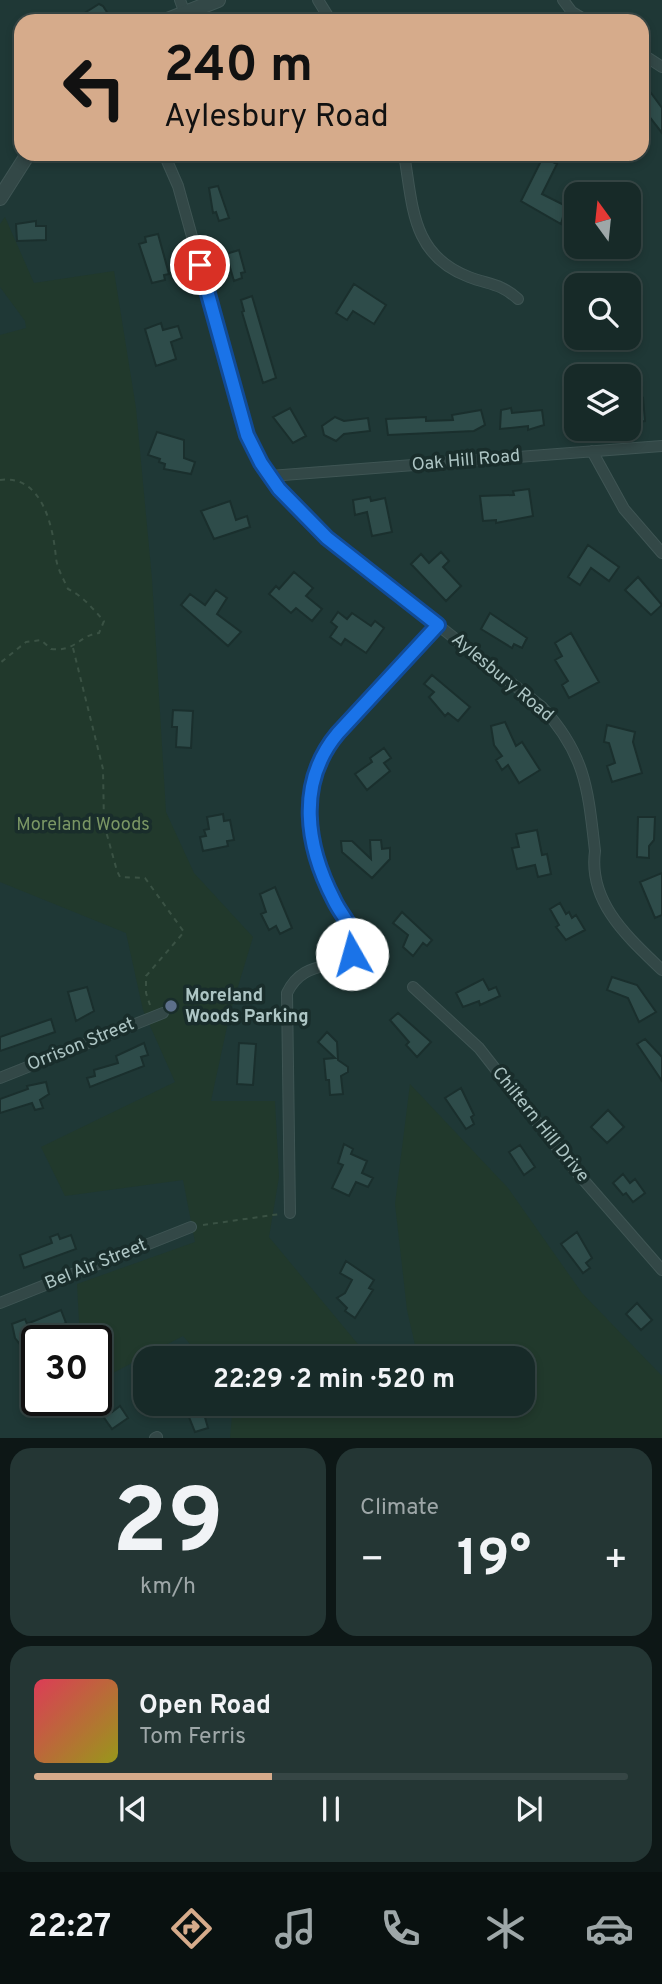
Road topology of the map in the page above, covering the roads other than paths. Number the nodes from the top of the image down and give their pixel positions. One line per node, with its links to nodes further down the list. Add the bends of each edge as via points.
1 (218, 0): 3 (street)
2 (563, 0): 4 (street)
3 (182, 6)
4 (575, 14)
5 (24, 161): 8 (street)
6 (167, 161): 12 (street, Aylesbury Road, via 247,435)
7 (405, 161): 9 (street, via 414,212 426,246 452,268 503,286)
8 (0, 198)
9 (518, 299)
10 (662, 446): 11 (street, Oak Hill Road)
11 (592, 451): 12 (street, Oak Hill Road); 13 (street, via 628,516)
12 (270, 476): 14 (street, Aylesbury Road, via 327,538)
13 (662, 553)
14 (438, 625): 15 (street, Aylesbury Road, via 542,707 568,736 586,781 593,862 604,902 626,936); 19 (street, via 330,742 311,787 309,821 314,848 334,901 352,928 355,947 344,960 300,974 287,993)
15 (662, 971)
16 (413, 987): 21 (street, Chiltern Hill Drive, via 479,1048 574,1169)
17 (163, 1013): 18 (street, Orrison Street)
18 (0, 1078)
19 (290, 1213)
20 (191, 1227): 22 (street, Bel Air Street)
21 (662, 1270)
22 (0, 1303)

